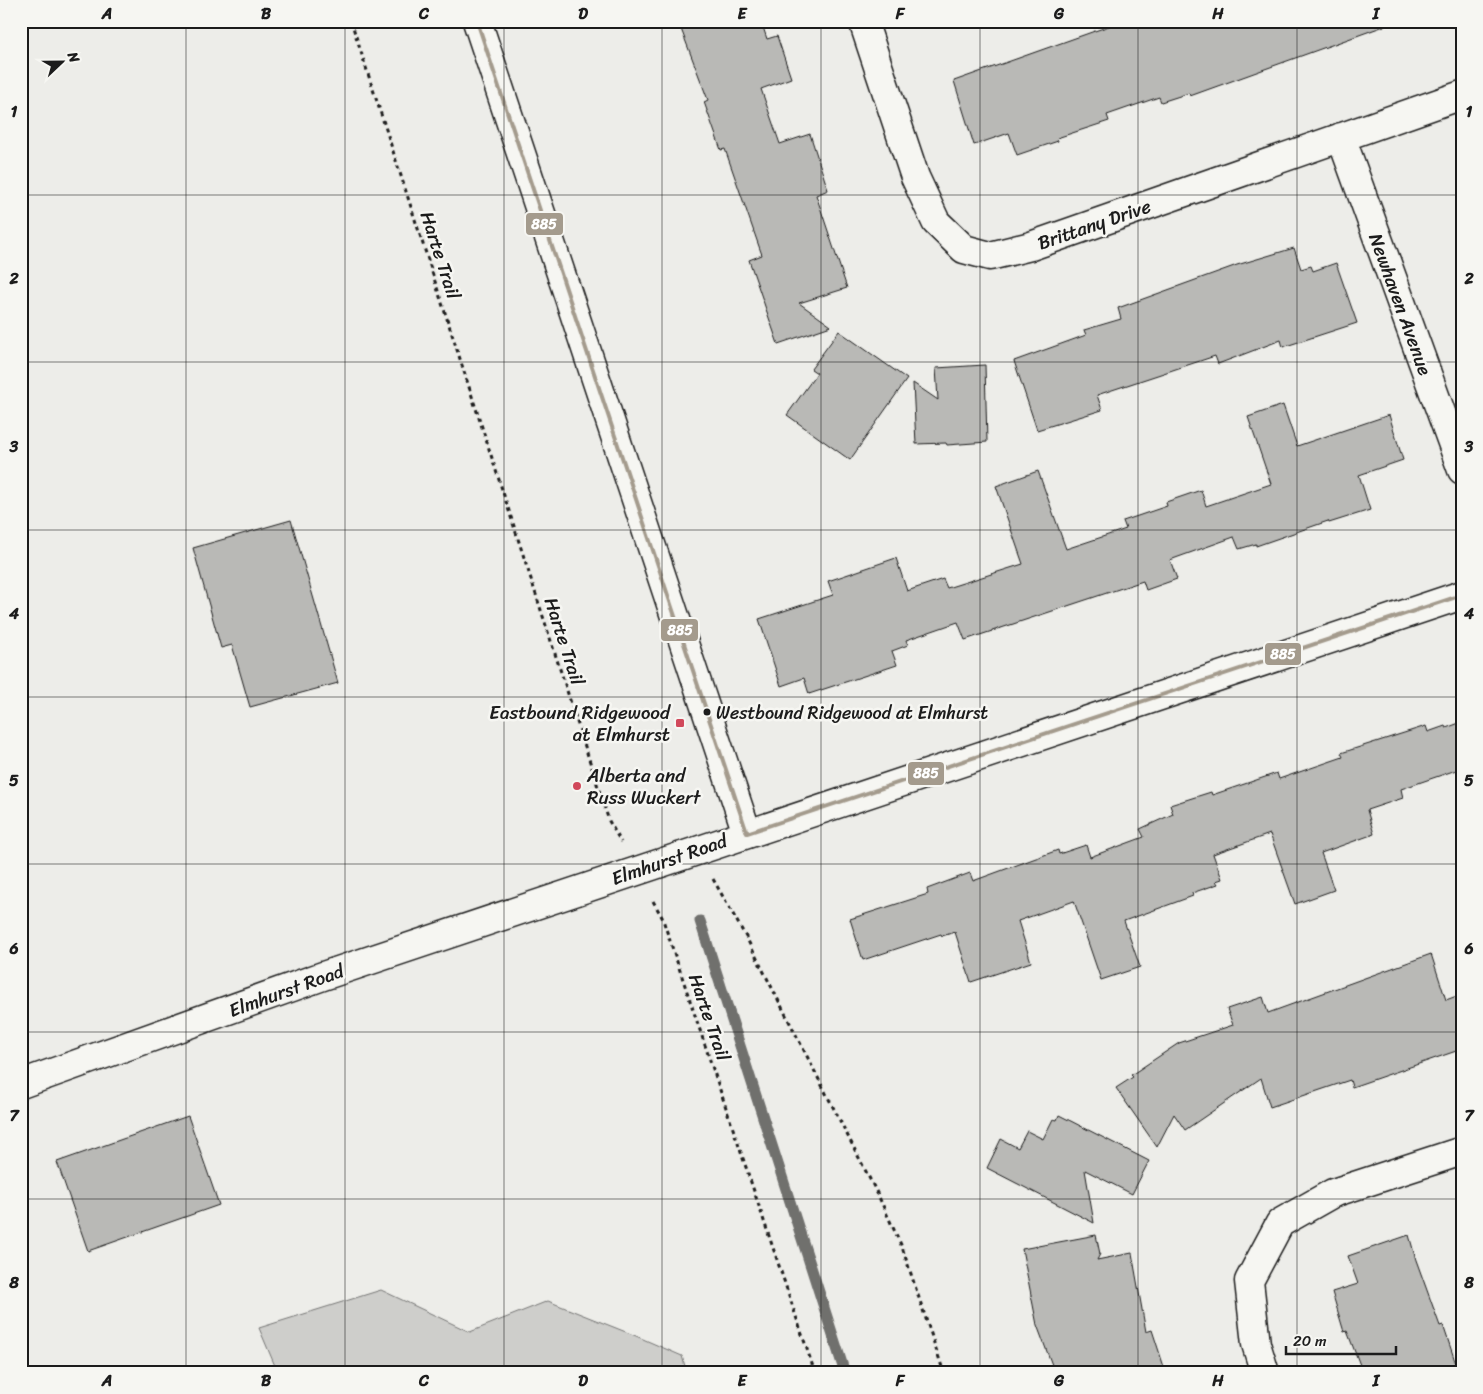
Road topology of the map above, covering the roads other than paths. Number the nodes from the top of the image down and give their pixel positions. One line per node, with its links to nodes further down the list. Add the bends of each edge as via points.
1 (477, 21): 7 (street)
2 (863, 21): 4 (street, Brittany Drive, via 915,177 936,222 964,249 990,256 1031,246)
3 (1462, 95): 4 (street, Brittany Drive)
4 (1341, 137): 5 (street, Newhaven Avenue)
5 (1462, 470)
6 (1462, 595): 7 (street, Elmhurst Road)
7 (747, 833): 8 (street, Elmhurst Road, via 323,976)
8 (21, 1084)
9 (1462, 1151): 10 (street, via 1333,1193 1280,1223 1249,1281 1256,1344)
10 (1265, 1373)

